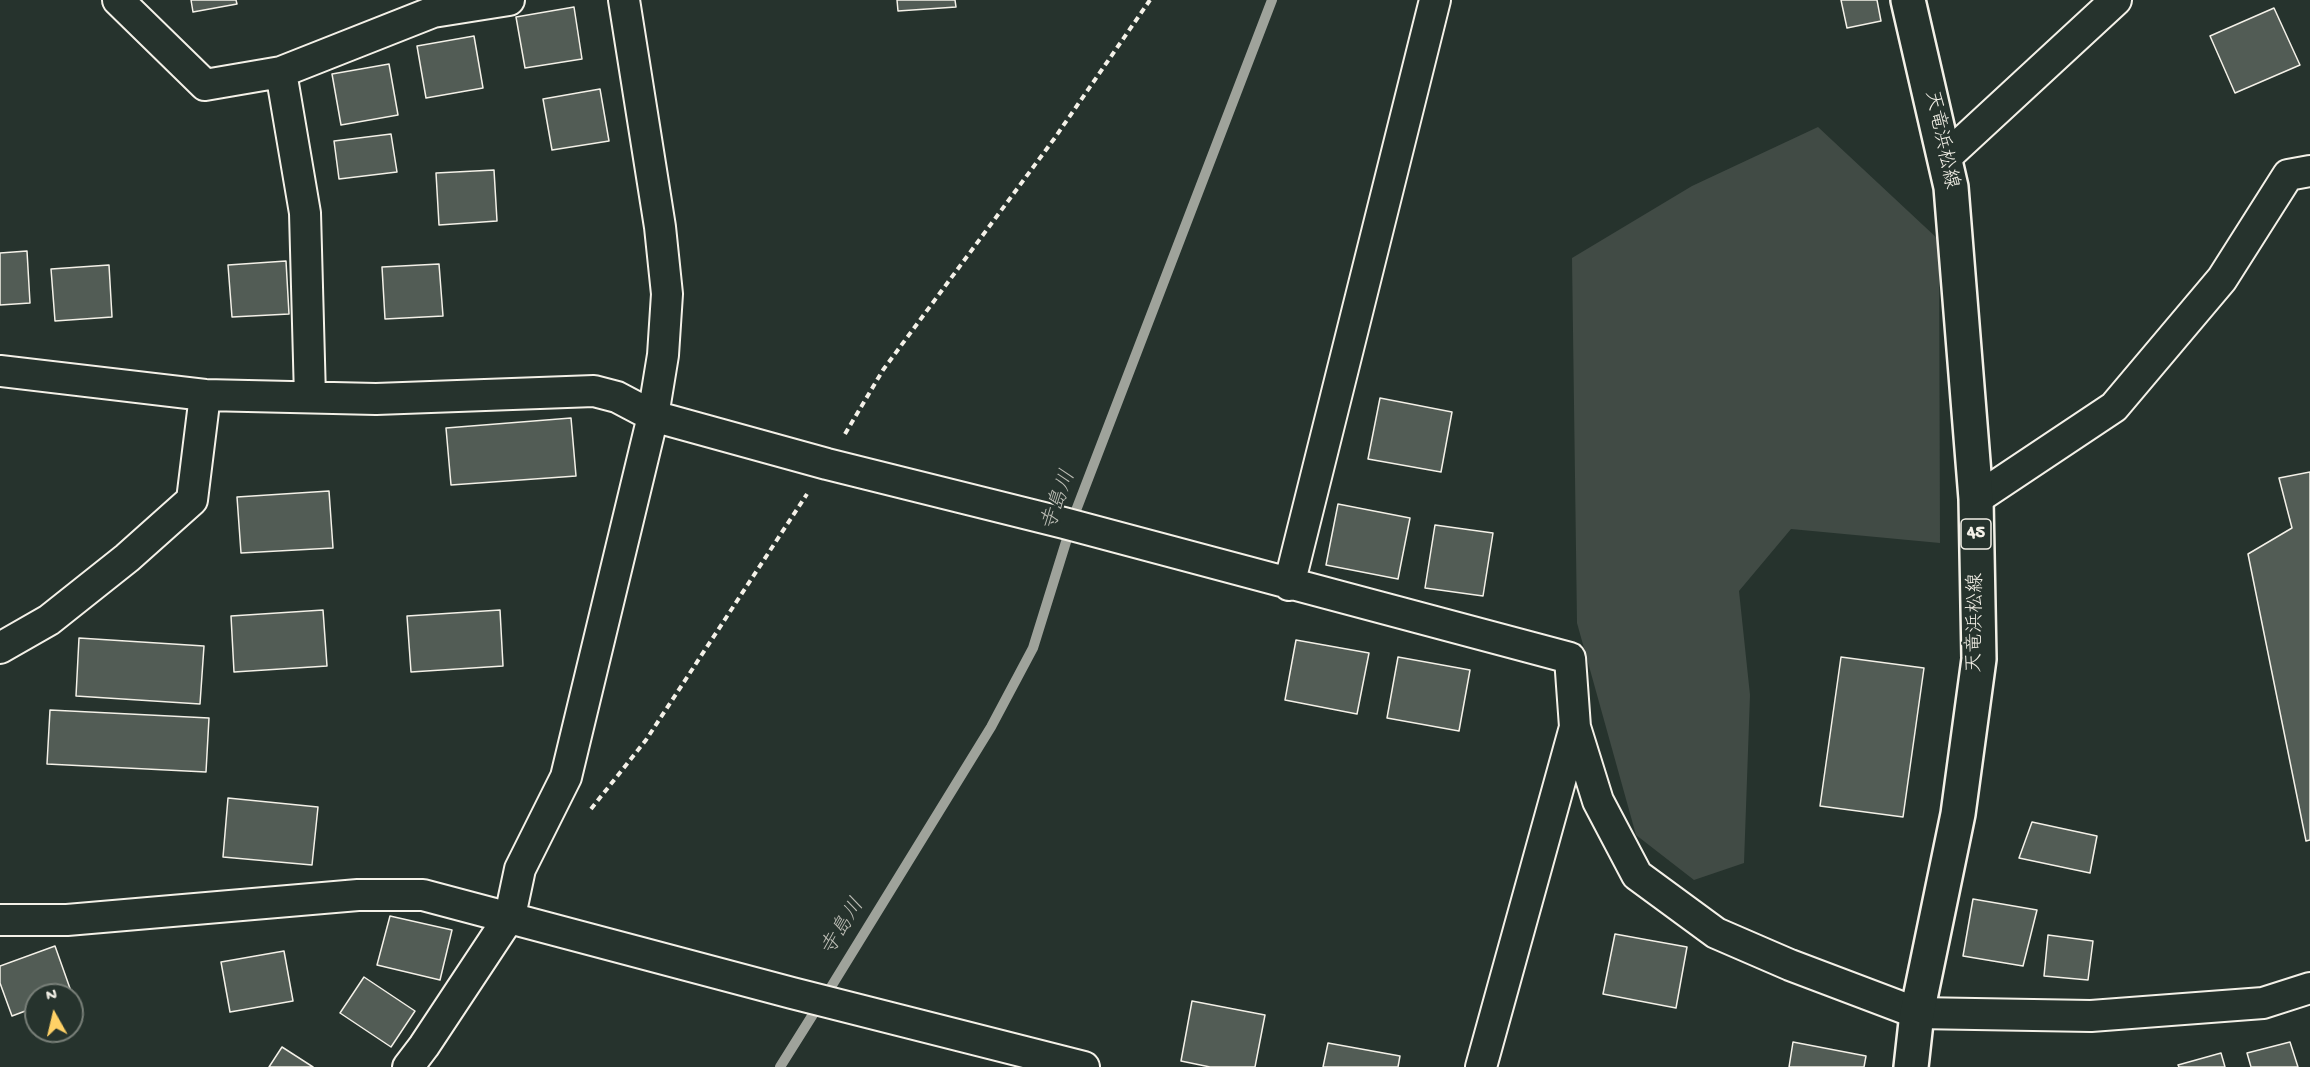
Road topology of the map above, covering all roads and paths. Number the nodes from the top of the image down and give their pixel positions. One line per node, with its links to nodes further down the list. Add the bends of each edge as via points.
1 (118, 0): 8 (street, via 205,85)
2 (509, 0): 8 (street, via 433,12)
3 (624, 0): 14 (street, via 660,227 666,294 663,356)
4 (1150, 0): 15 (path, via 1054,139 883,370)
5 (1435, 0): 17 (street)
6 (1908, 0): 9 (main road, 天竜浜松線 / 45)
7 (2116, 0): 9 (street)
8 (280, 72): 13 (street, via 305,213)
9 (1945, 158): 16 (main road, 天竜浜松線 / 45, via 1951,187)
10 (2310, 171): 16 (street, via 2288,176 2222,279 2114,407)
11 (0, 371): 12 (street)
12 (205, 395): 13 (street); 18 (street, via 192,500 49,620)
13 (310, 397): 14 (street, via 375,399 594,392 617,397)
14 (653, 416): 15 (street); 21 (street, via 566,777 520,869)
15 (827, 464): 17 (street); 20 (path, via 646,740)
16 (1976, 499): 24 (main road, 天竜浜松線 / 45, via 1979,659 1958,814)
17 (1289, 585): 19 (street, via 1570,658)
18 (0, 648)
19 (1575, 727): 24 (street, via 1598,801 1637,875 1716,933); 27 (street)
20 (589, 811)
21 (510, 916): 22 (street, via 423,895 358,895 67,920); 25 (street); 26 (street, via 771,988)
22 (0, 920)
23 (2310, 988): 24 (street, via 2263,1003 2091,1016)
24 (1917, 1013): 28 (main road, 天竜浜松線 / 45)
25 (408, 1067)
26 (1084, 1067)
27 (1481, 1067)
28 (1911, 1067)

